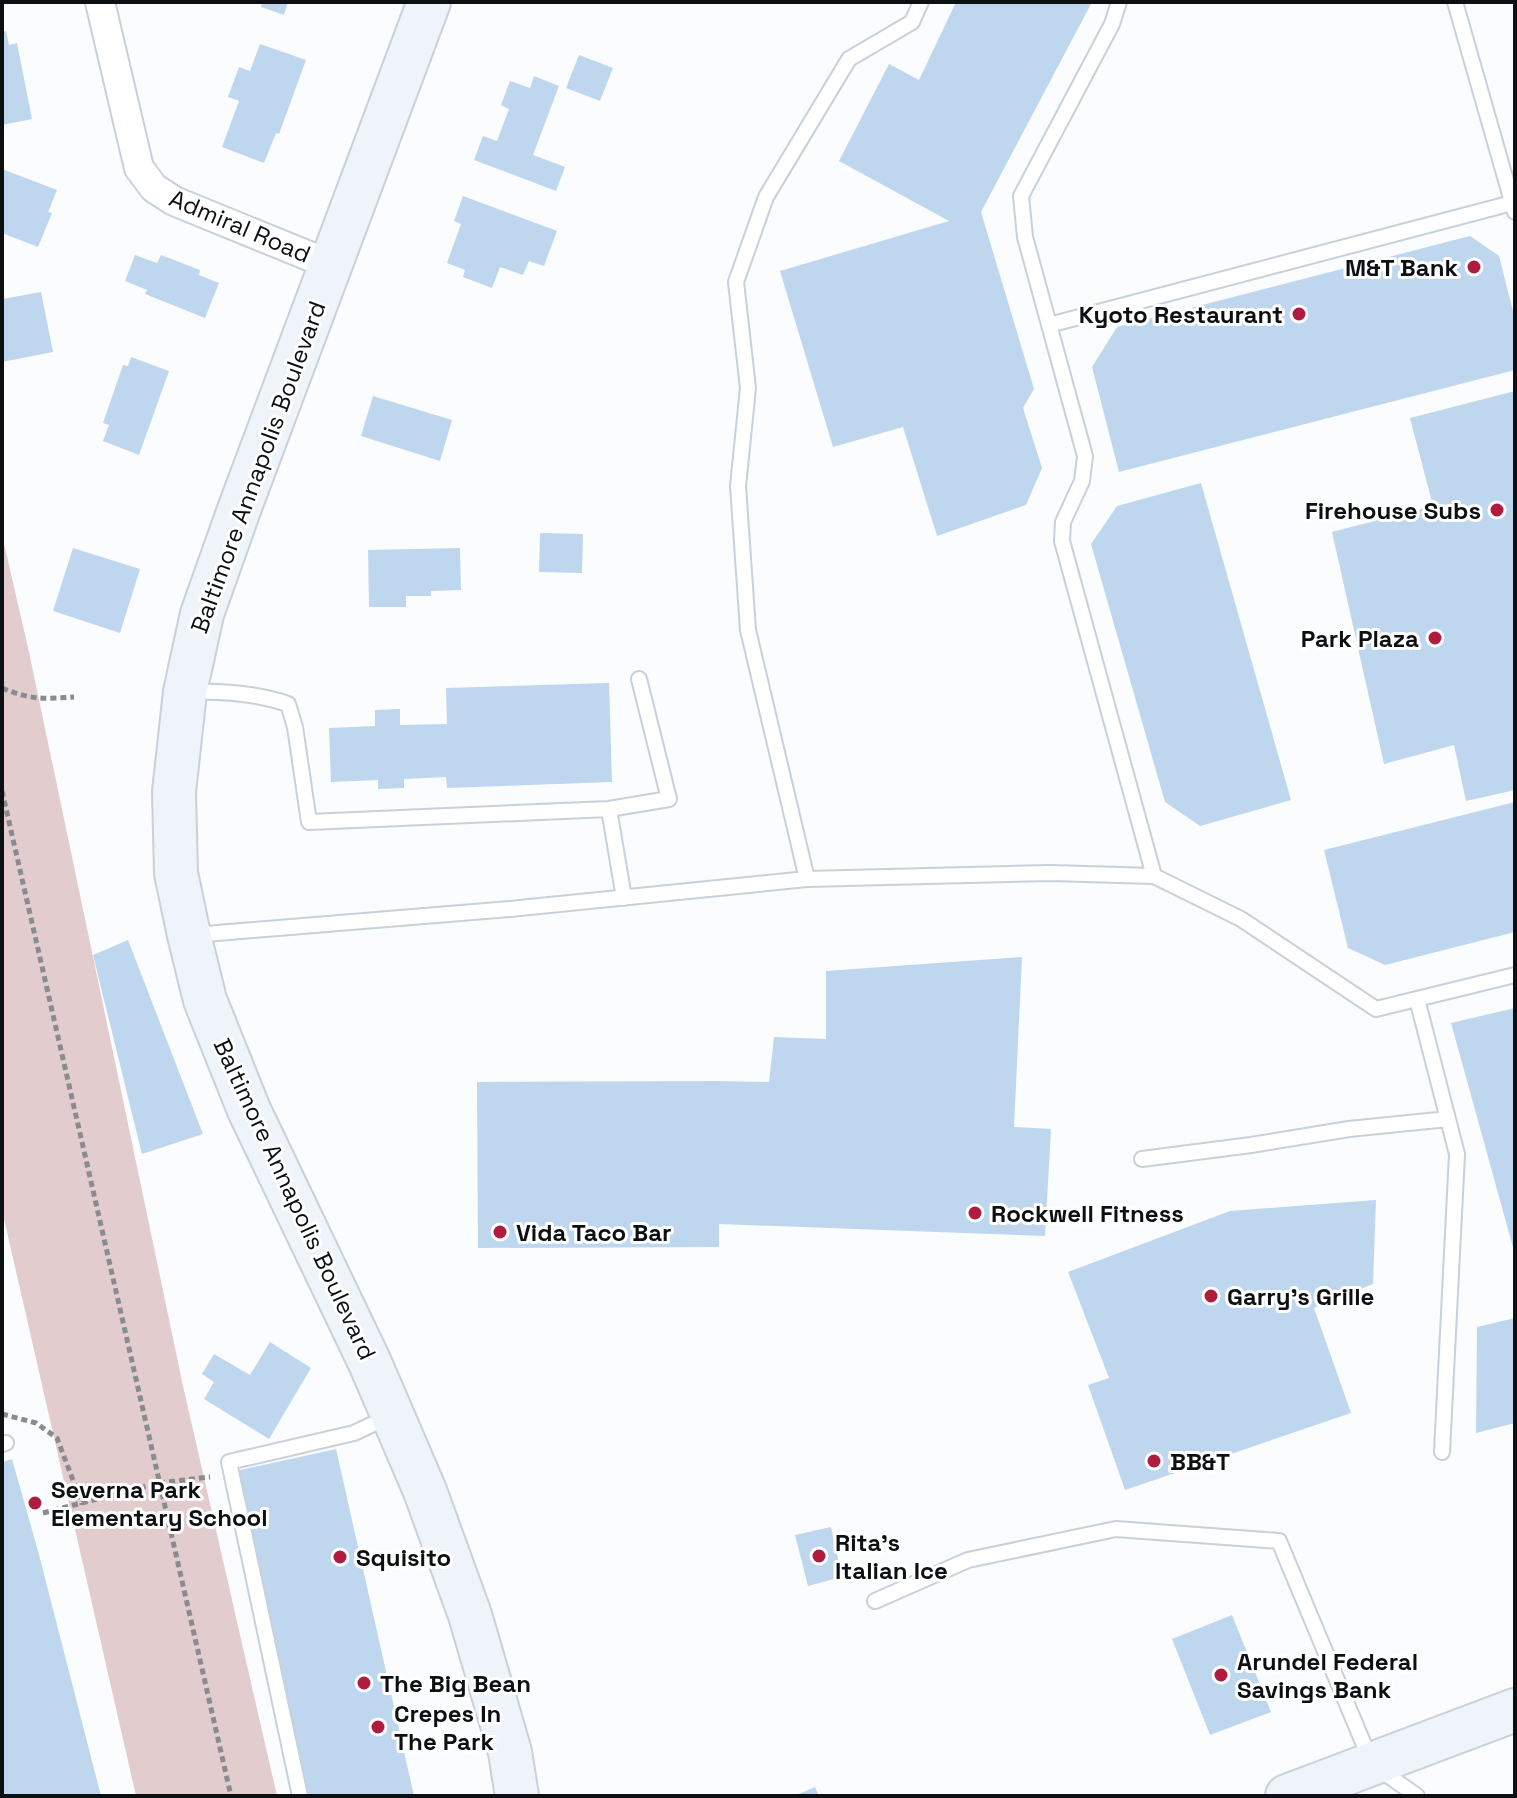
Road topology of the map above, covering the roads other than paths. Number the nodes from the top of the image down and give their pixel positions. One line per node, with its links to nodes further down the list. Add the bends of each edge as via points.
1 (100, 2): 7 (street, Admiral Road, via 139,168 154,188)
2 (429, 2): 7 (street, Baltimore Annapolis Boulevard)
3 (921, 2): 13 (lane, via 912,22 849,59 766,197 736,282 748,388 738,486 748,630)
4 (1119, 2): 8 (lane, via 1021,196 1025,237)
5 (1455, 2): 6 (lane)
6 (1514, 208): 8 (lane)
7 (331, 265): 10 (street, Baltimore Annapolis Boulevard, via 202,614)
8 (1049, 325): 12 (lane, via 1085,456 1062,541)
9 (639, 679): 11 (lane, via 669,799)
10 (185, 692): 11 (lane, via 225,691 288,704 309,822); 15 (street, Baltimore Annapolis Boulevard, via 174,792 176,873)
11 (609, 809): 14 (lane)
12 (1154, 876): 13 (lane); 17 (lane, via 1241,919 1376,1009)
13 (807, 879): 14 (lane)
14 (624, 898): 15 (lane)
15 (189, 935): 20 (street, Baltimore Annapolis Boulevard, via 205,1000 249,1110)
16 (1515, 975): 17 (lane)
17 (1417, 999): 18 (lane)
18 (1448, 1119): 19 (lane); 21 (lane, via 1457,1154)
19 (1142, 1159)
20 (392, 1416): 25 (lane, via 354,1433 229,1462); 26 (street, Baltimore Annapolis Boulevard, via 470,1615 510,1752)
21 (1442, 1452)
22 (875, 1601): 24 (lane, via 968,1560 1116,1529 1279,1541)
23 (1515, 1710): 24 (street)
24 (1372, 1764): 27 (street); 28 (lane)
25 (300, 1796)
26 (517, 1796)
27 (1287, 1796)
28 (1417, 1796)

